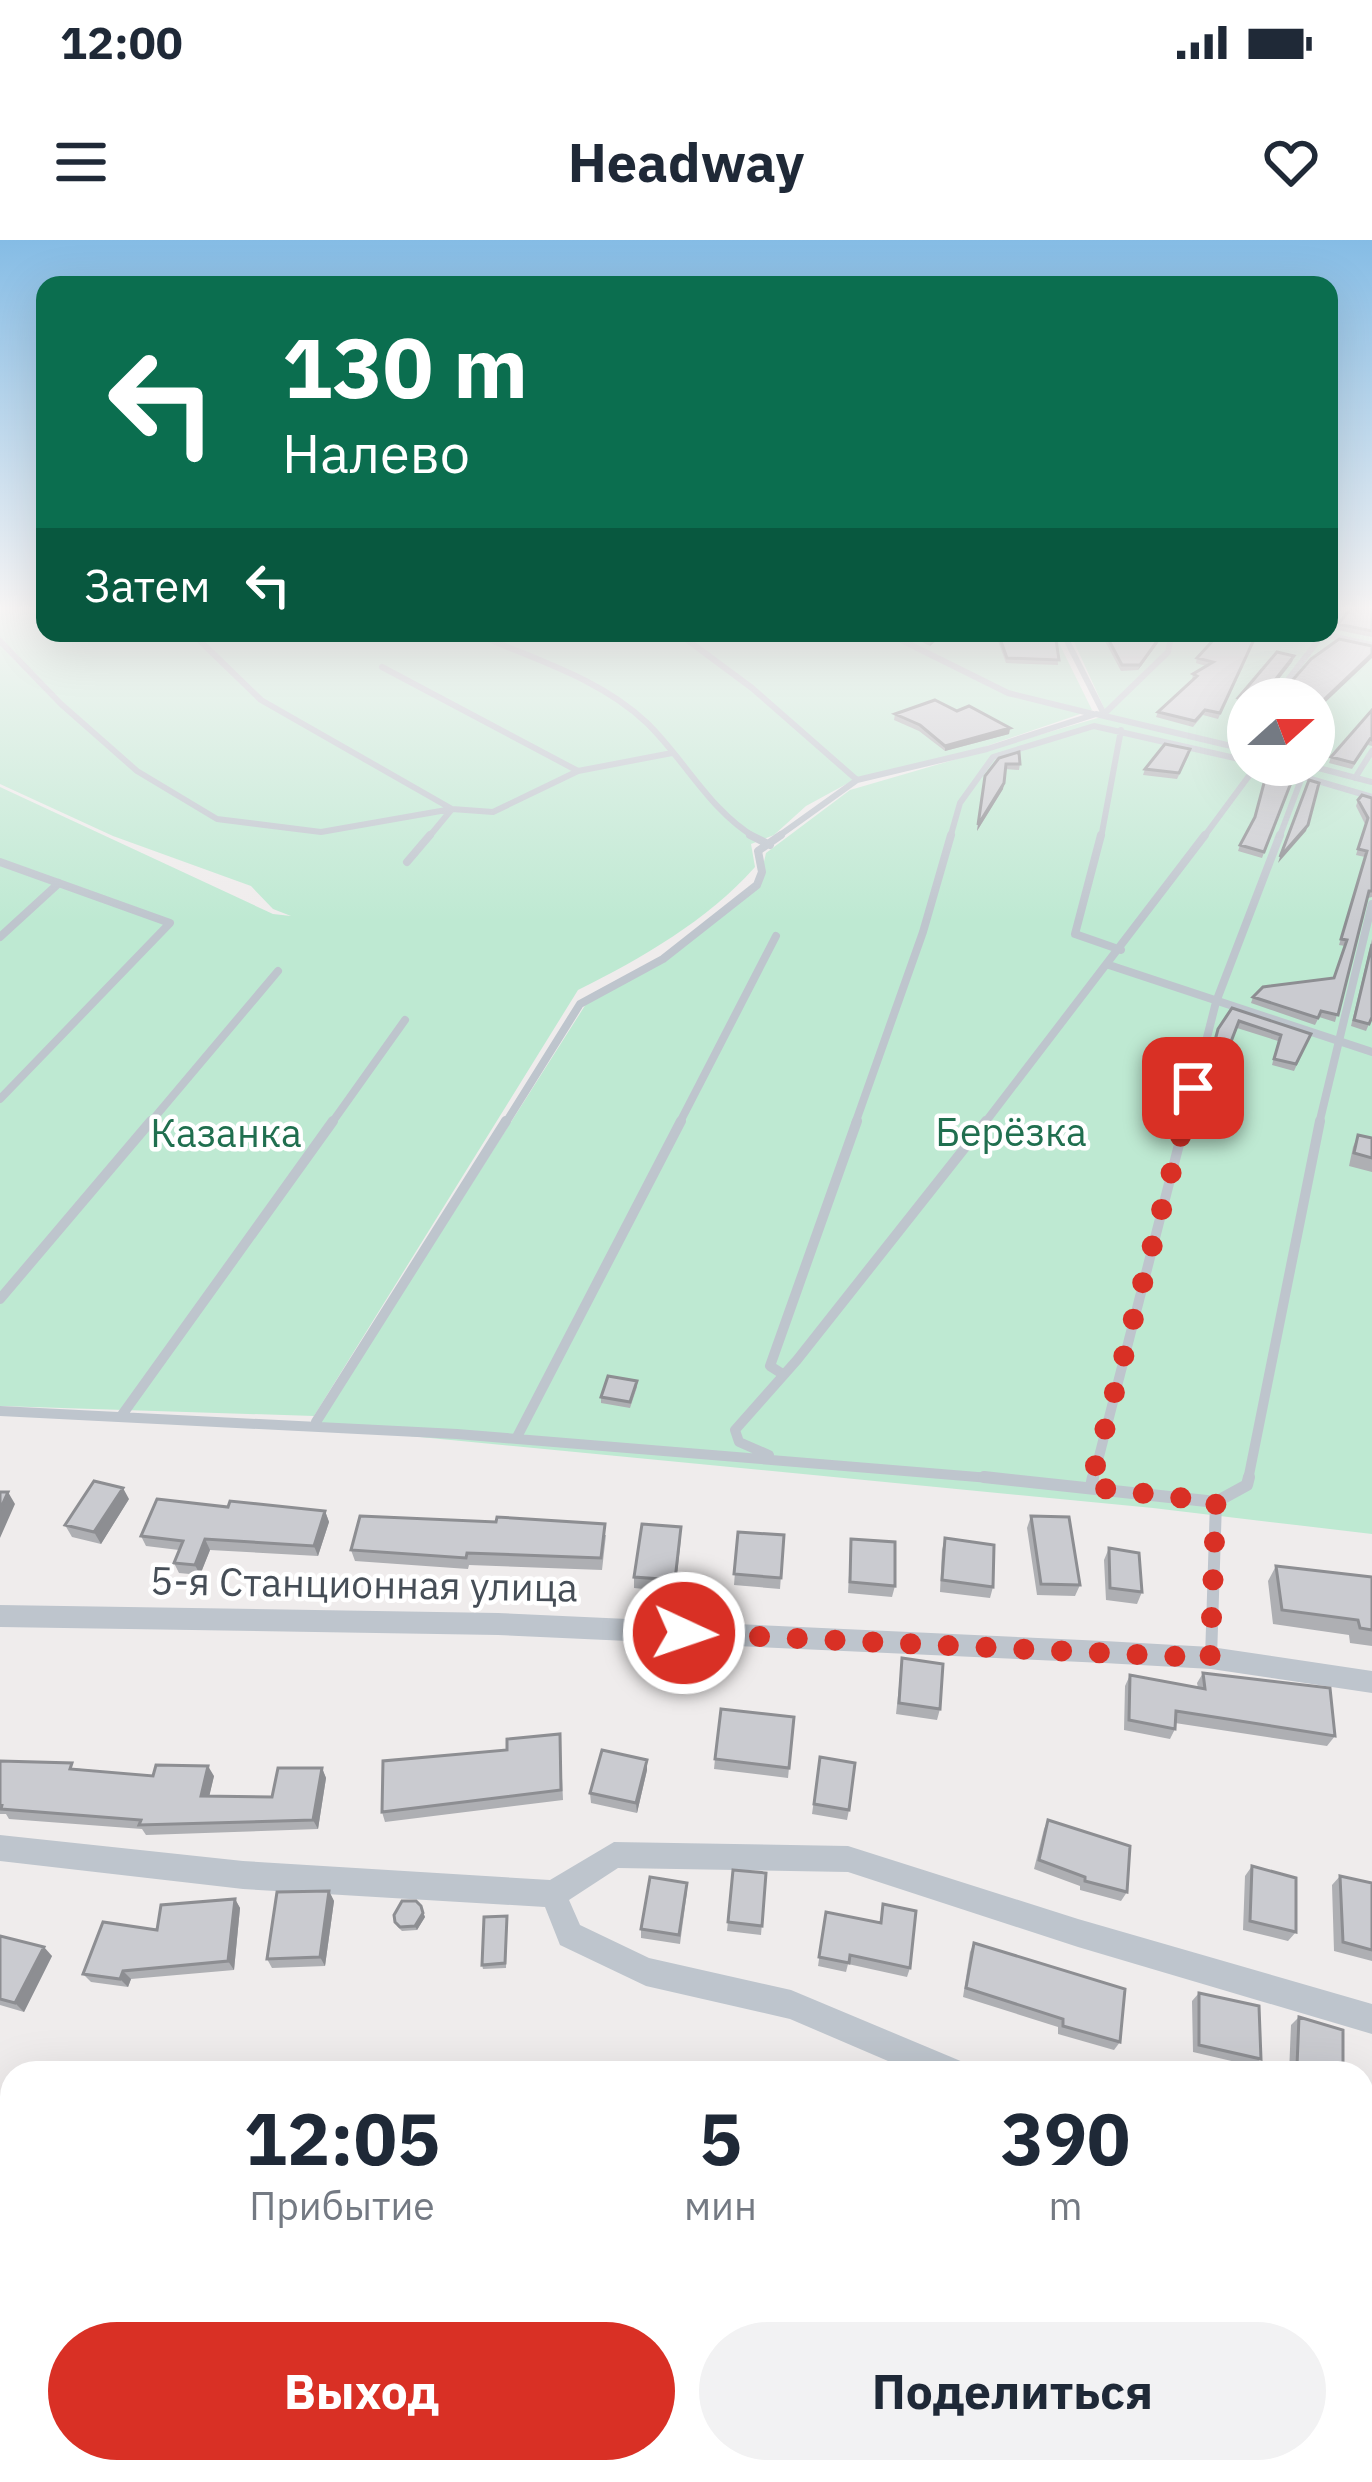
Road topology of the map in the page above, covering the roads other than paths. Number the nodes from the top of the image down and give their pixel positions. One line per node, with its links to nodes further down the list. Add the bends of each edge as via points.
1 (71, 713): 22 (lane, via 137,771 217,819 321,832)
2 (288, 713): 22 (lane)
3 (468, 713): 13 (lane)
4 (634, 713): 11 (lane)
5 (780, 713): 16 (lane)
6 (1094, 713): 7 (lane)
7 (1100, 714): 9 (lane); 16 (lane)
8 (1121, 730): 12 (lane); 30 (lane, via 1075,934); 39 (lane, via 1094,726 993,757 960,803 770,1366)
9 (1227, 742)
10 (1372, 751): 15 (lane)
11 (672, 753): 13 (lane); 23 (lane, via 745,835)
12 (1227, 755)
13 (578, 771): 22 (lane, via 493,812)
14 (1335, 773): 15 (lane)
15 (1355, 778): 17 (lane)
16 (857, 780): 23 (lane)
17 (1372, 782)
18 (1245, 786): 30 (lane)
19 (1299, 786): 33 (lane)
20 (1334, 786): 21 (lane)
21 (1372, 797)
22 (452, 809): 25 (lane)
23 (770, 845): 42 (lane, via 758,851 757,885 663,959 580,1004)
24 (0, 862): 26 (lane)
25 (407, 862)
26 (59, 883): 29 (lane); 37 (lane, via 170,923)
27 (1372, 904): 35 (lane)
28 (776, 936): 43 (lane)
29 (0, 937)
30 (1121, 950): 31 (lane)
31 (1109, 965): 33 (lane); 39 (lane)
32 (278, 971): 38 (lane)
33 (1216, 1002): 35 (lane); 45 (lane)
34 (405, 1020): 41 (lane)
35 (1336, 1041): 36 (lane); 46 (lane, via 1247,1485)
36 (1372, 1052)
37 (0, 1099)
38 (0, 1299)
39 (781, 1373): 44 (lane, via 735,1430 739,1442)
40 (0, 1412): 41 (lane)
41 (122, 1415): 42 (lane)
42 (316, 1422): 43 (lane)
43 (517, 1437): 44 (lane)
44 (778, 1459): 45 (lane)
45 (1090, 1487): 46 (lane)
46 (1216, 1502): 48 (lane)
47 (0, 1616): 48 (street, 5-я Станционная улица, via 498,1624)
48 (1210, 1658): 49 (street, 5-я Станционная улица)
49 (1372, 1682)
50 (0, 1848): 51 (street, via 242,1875)
51 (553, 1894): 52 (street, via 614,1855 848,1859); 53 (street, via 570,1935 646,1972 791,2005)
52 (1372, 2019)
53 (924, 2061)

